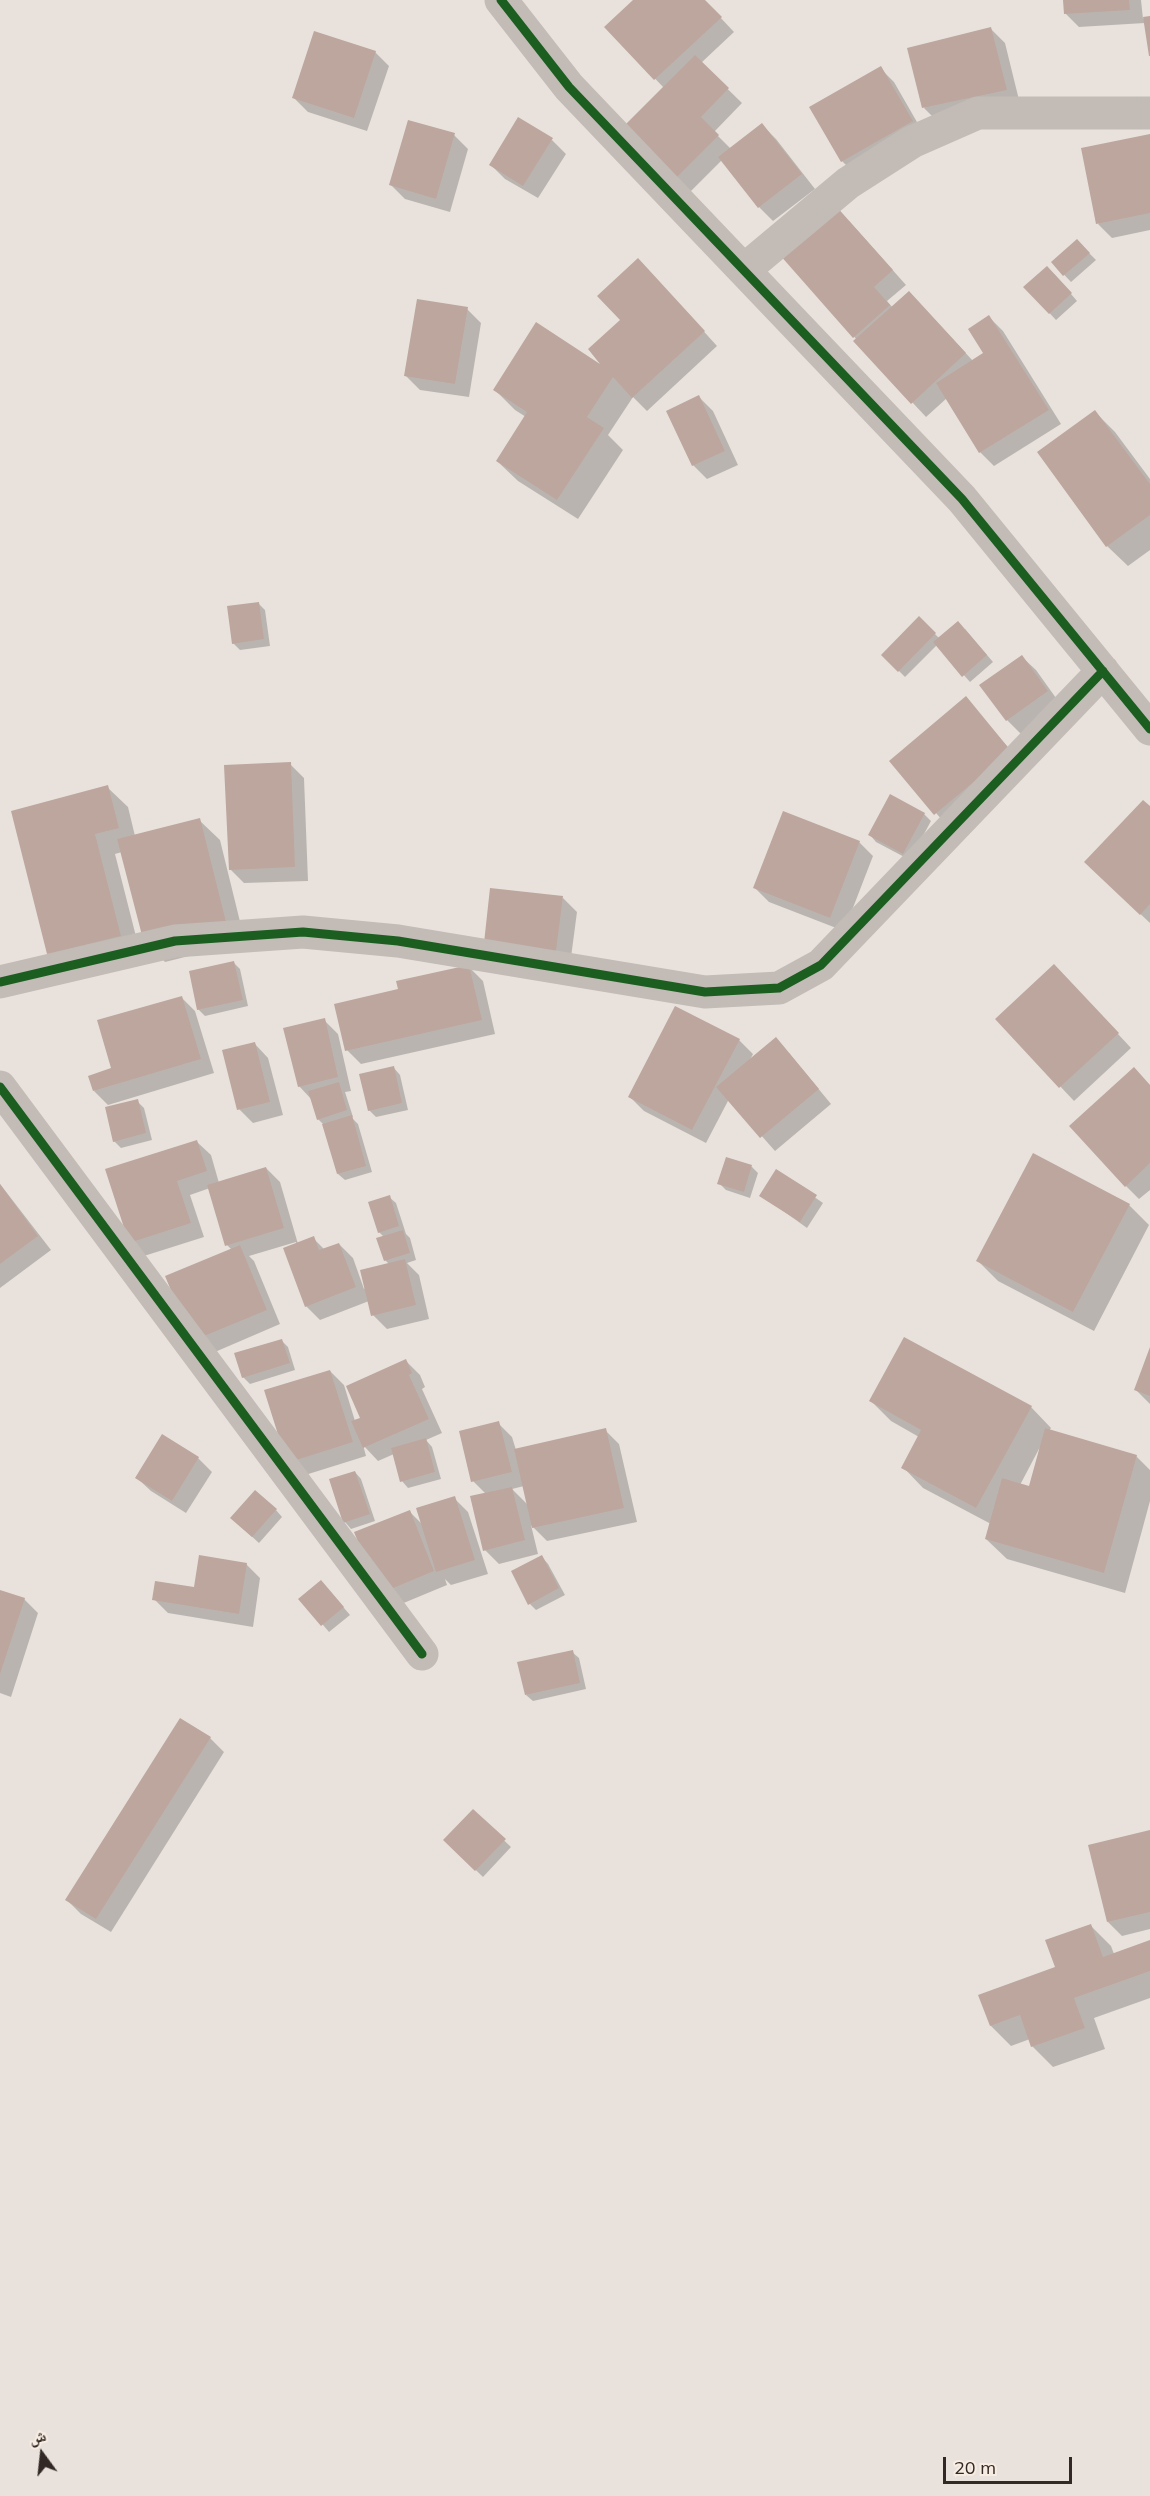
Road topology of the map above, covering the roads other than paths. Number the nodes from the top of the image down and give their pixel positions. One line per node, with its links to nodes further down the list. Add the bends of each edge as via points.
1 (501, 0): 3 (street, via 569,87)
2 (1150, 113): 3 (street, via 978,113 912,142 848,183)
3 (744, 270): 4 (street, via 962,499)
4 (1103, 671): 5 (street); 6 (street, via 821,965 779,988 705,992 398,941 303,932 176,942)
5 (1150, 729)
6 (0, 982)
7 (0, 1087): 8 (street)
8 (422, 1654)

